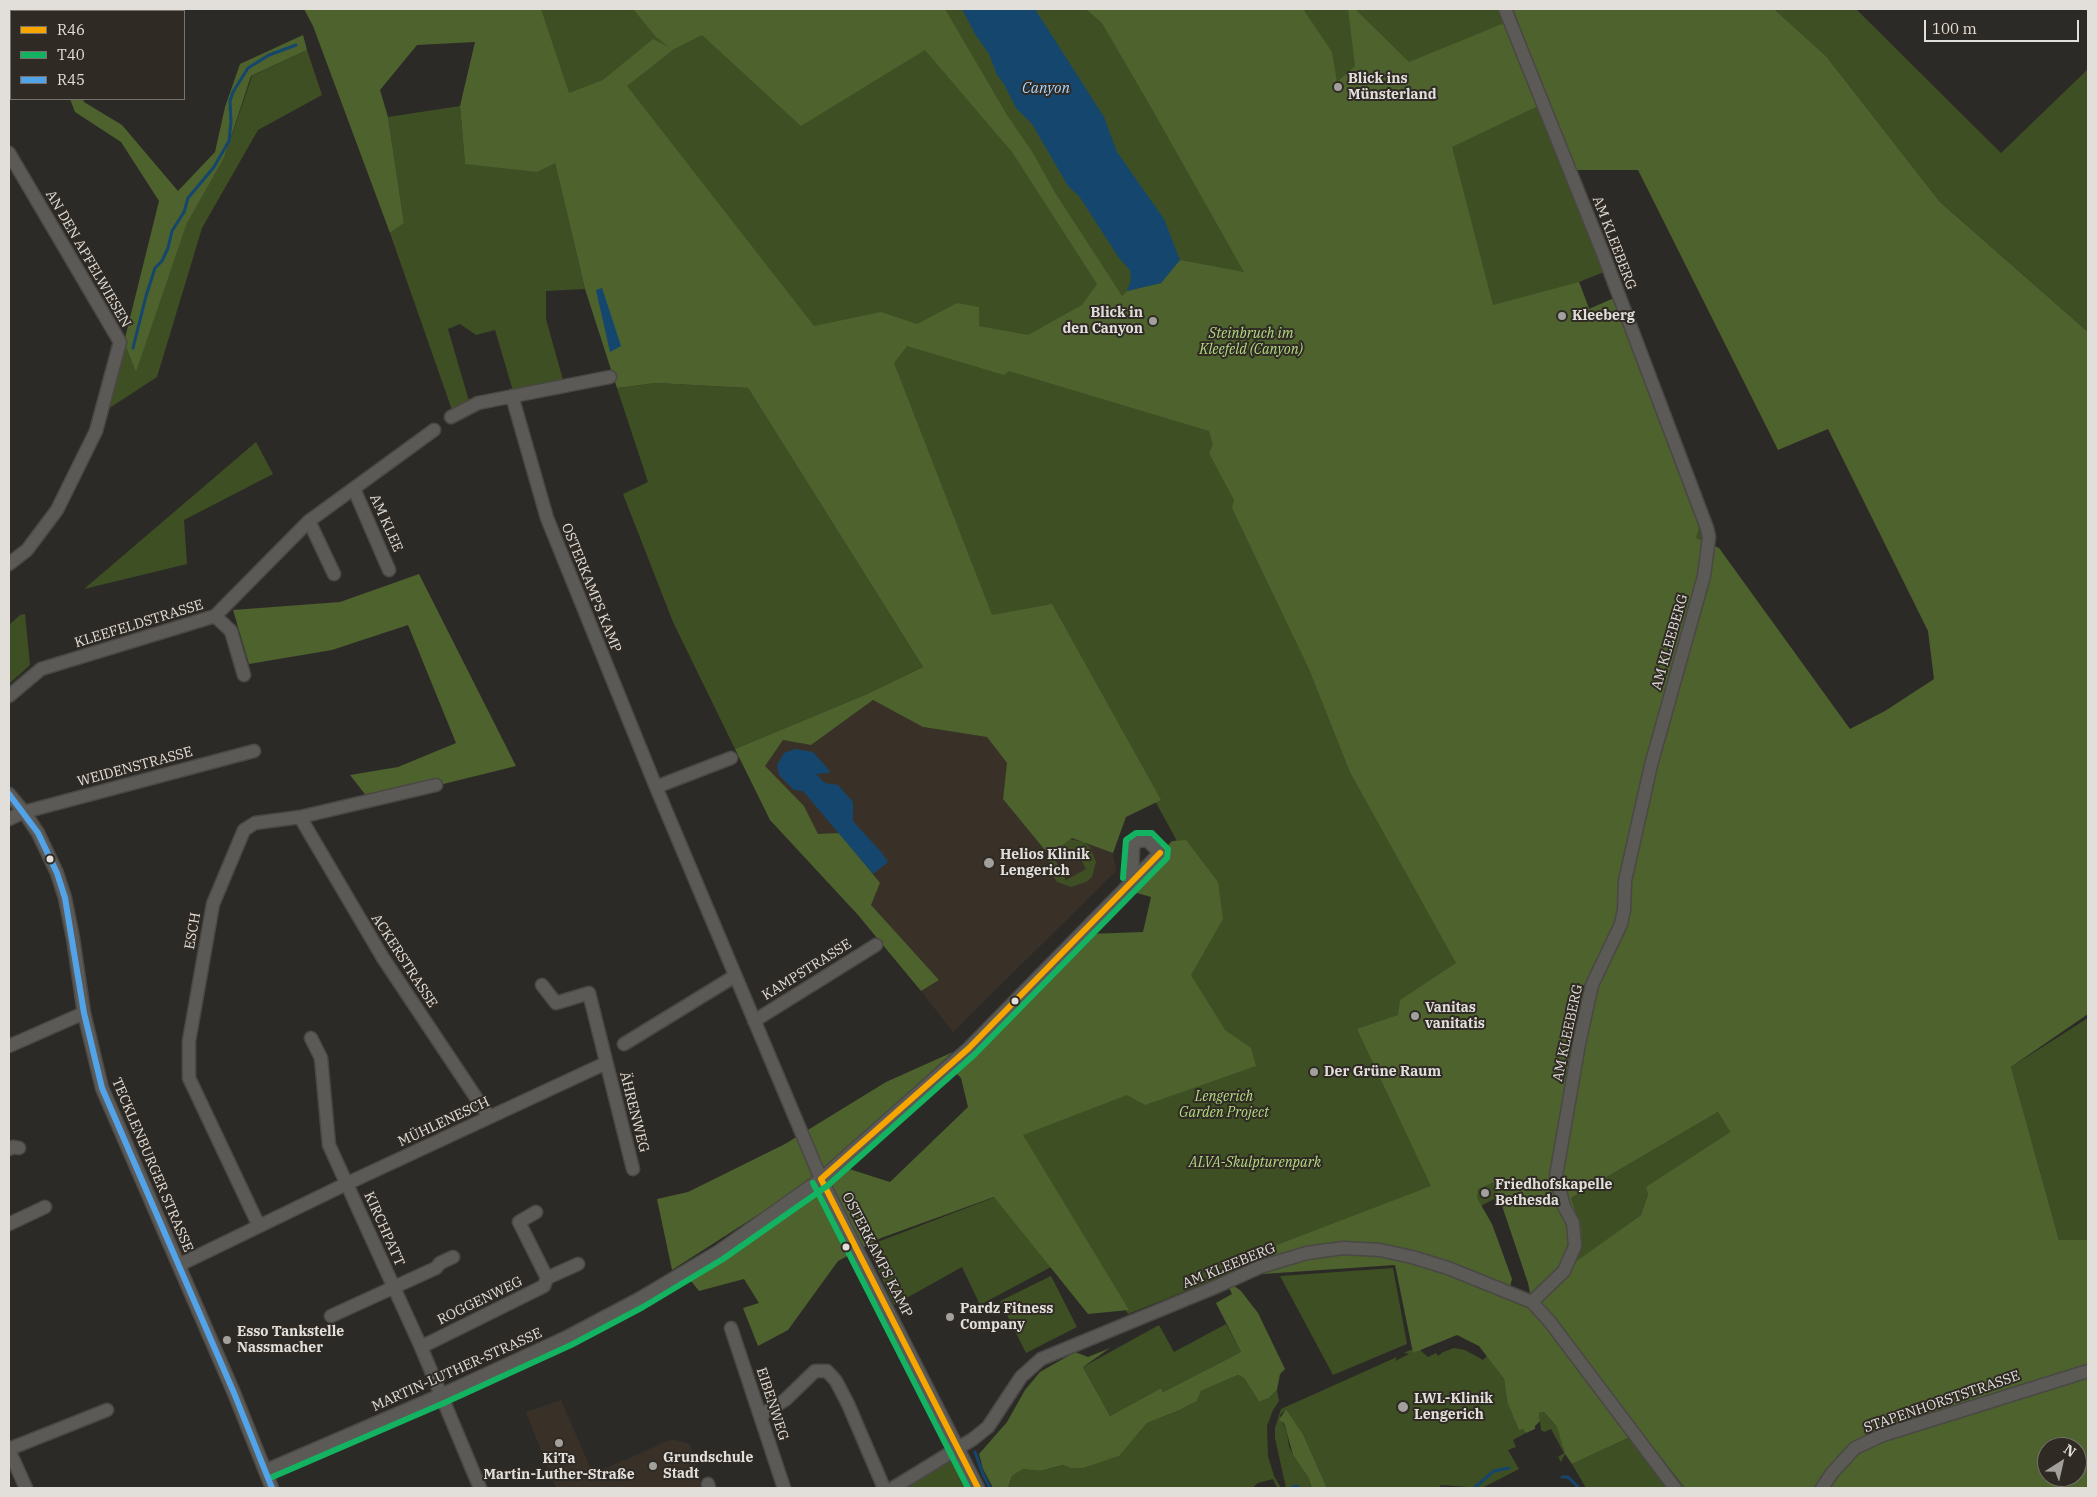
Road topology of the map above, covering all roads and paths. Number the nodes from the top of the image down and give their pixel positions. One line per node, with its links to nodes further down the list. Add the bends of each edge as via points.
1 (1505, 9): 46 (street, AM KLEEBERG, via 1604,256 1708,537 1704,576 1649,774 1625,881 1624,910 1592,985 1578,1044 1556,1176 1564,1206 1573,1223 1575,1246 1564,1272)
2 (9, 153): 9 (street, AN DEN APFELWIESEN, via 120,342 96,431 78,469 57,510 27,550)
3 (610, 377): 4 (street)
4 (512, 396): 5 (street, via 478,403); 18 (street, OSTERKAMPS KAMP, via 547,518)
5 (451, 417)
6 (434, 430): 7 (street, KLEEFELDSTRASSE)
7 (354, 489): 8 (street, KLEEFELDSTRASSE); 10 (street, AM KLEE)
8 (309, 521): 11 (street); 12 (street, KLEEFELDSTRASSE)
9 (9, 564)
10 (389, 570)
11 (334, 574)
12 (215, 616): 13 (street, via 231,631); 14 (street, KLEEFELDSTRASSE, via 41,669)
13 (244, 675)
14 (9, 696)
15 (254, 751): 20 (street, WEIDENSTRASSE)
16 (731, 758): 18 (street)
17 (436, 784): 21 (street, ESCH)
18 (656, 787): 25 (street, OSTERKAMPS KAMP)
19 (9, 794): 20 (street, TECKLENBURGER STRASSE)
20 (24, 812): 22 (street, WEIDENSTRASSE); 27 (street, TECKLENBURGER STRASSE, via 51,858 65,898)
21 (300, 817): 33 (street, ACKERSTRASSE, via 383,958); 40 (street, ESCH, via 256,823 244,830 213,904 189,1041 189,1078)
22 (9, 819)
23 (1132, 881): 35 (street, MARTIN-LUTHER-STRASSE, via 969,1048)
24 (876, 945): 28 (street, KAMPSTRASSE)
25 (735, 976): 28 (street, OSTERKAMPS KAMP); 30 (street)
26 (542, 985): 32 (street, via 556,1003 589,993)
27 (84, 1013): 31 (street); 43 (street, TECKLENBURGER STRASSE, via 102,1088)
28 (754, 1021): 35 (street, OSTERKAMPS KAMP)
29 (311, 1038): 36 (street, KIRCHPATT, via 321,1058 329,1145)
30 (624, 1044)
31 (9, 1046)
32 (606, 1063): 33 (street, MÜHLENESCH); 34 (street, ÄHRENWEG)
33 (489, 1117): 36 (street, MÜHLENESCH)
34 (633, 1169)
35 (821, 1179): 51 (street, MARTIN-LUTHER-STRASSE, via 718,1252 639,1299 567,1337); 54 (street, OSTERKAMPS KAMP)
36 (348, 1184): 40 (street, MÜHLENESCH); 45 (street, KIRCHPATT)
37 (45, 1208): 39 (street)
38 (536, 1212): 44 (street, via 519,1222)
39 (9, 1224)
40 (259, 1226): 43 (street, MÜHLENESCH)
41 (453, 1257): 45 (street, KIRCHPATT)
42 (578, 1264): 44 (street, ROGGENWEG)
43 (179, 1265): 56 (street, TECKLENBURGER STRASSE)
44 (548, 1278): 49 (street, ROGGENWEG, via 544,1286)
45 (393, 1287): 47 (street); 49 (street, KIRCHPATT)
46 (1532, 1302): 54 (street, AM KLEEBERG, via 1474,1278 1380,1250 1343,1248 1307,1253 1260,1267 1041,1359 1021,1377 988,1427); 64 (street)
47 (331, 1316)
48 (731, 1328): 53 (street, EIBENWEG)
49 (420, 1347): 51 (street, KIRCHPATT)
50 (2088, 1371): 65 (street, STAPENHORSTSTRASSE, via 1883,1435 1855,1448)
51 (441, 1395): 56 (street, MARTIN-LUTHER-STRASSE); 59 (street, KIRCHPATT)
52 (107, 1410): 55 (street)
53 (761, 1415): 60 (street, EIBENWEG); 61 (street, via 785,1400 815,1372 826,1371 836,1381 848,1404)
54 (958, 1448): 62 (street, AM KLEEBERG); 63 (street, OSTERKAMPS KAMP)
55 (9, 1450): 57 (street)
56 (266, 1470): 58 (street, TECKLENBURGER STRASSE)
57 (26, 1488)
58 (272, 1488)
59 (480, 1488)
60 (784, 1488)
61 (884, 1488)
62 (893, 1488)
63 (978, 1488)
64 (1675, 1488)
65 (1822, 1488)

